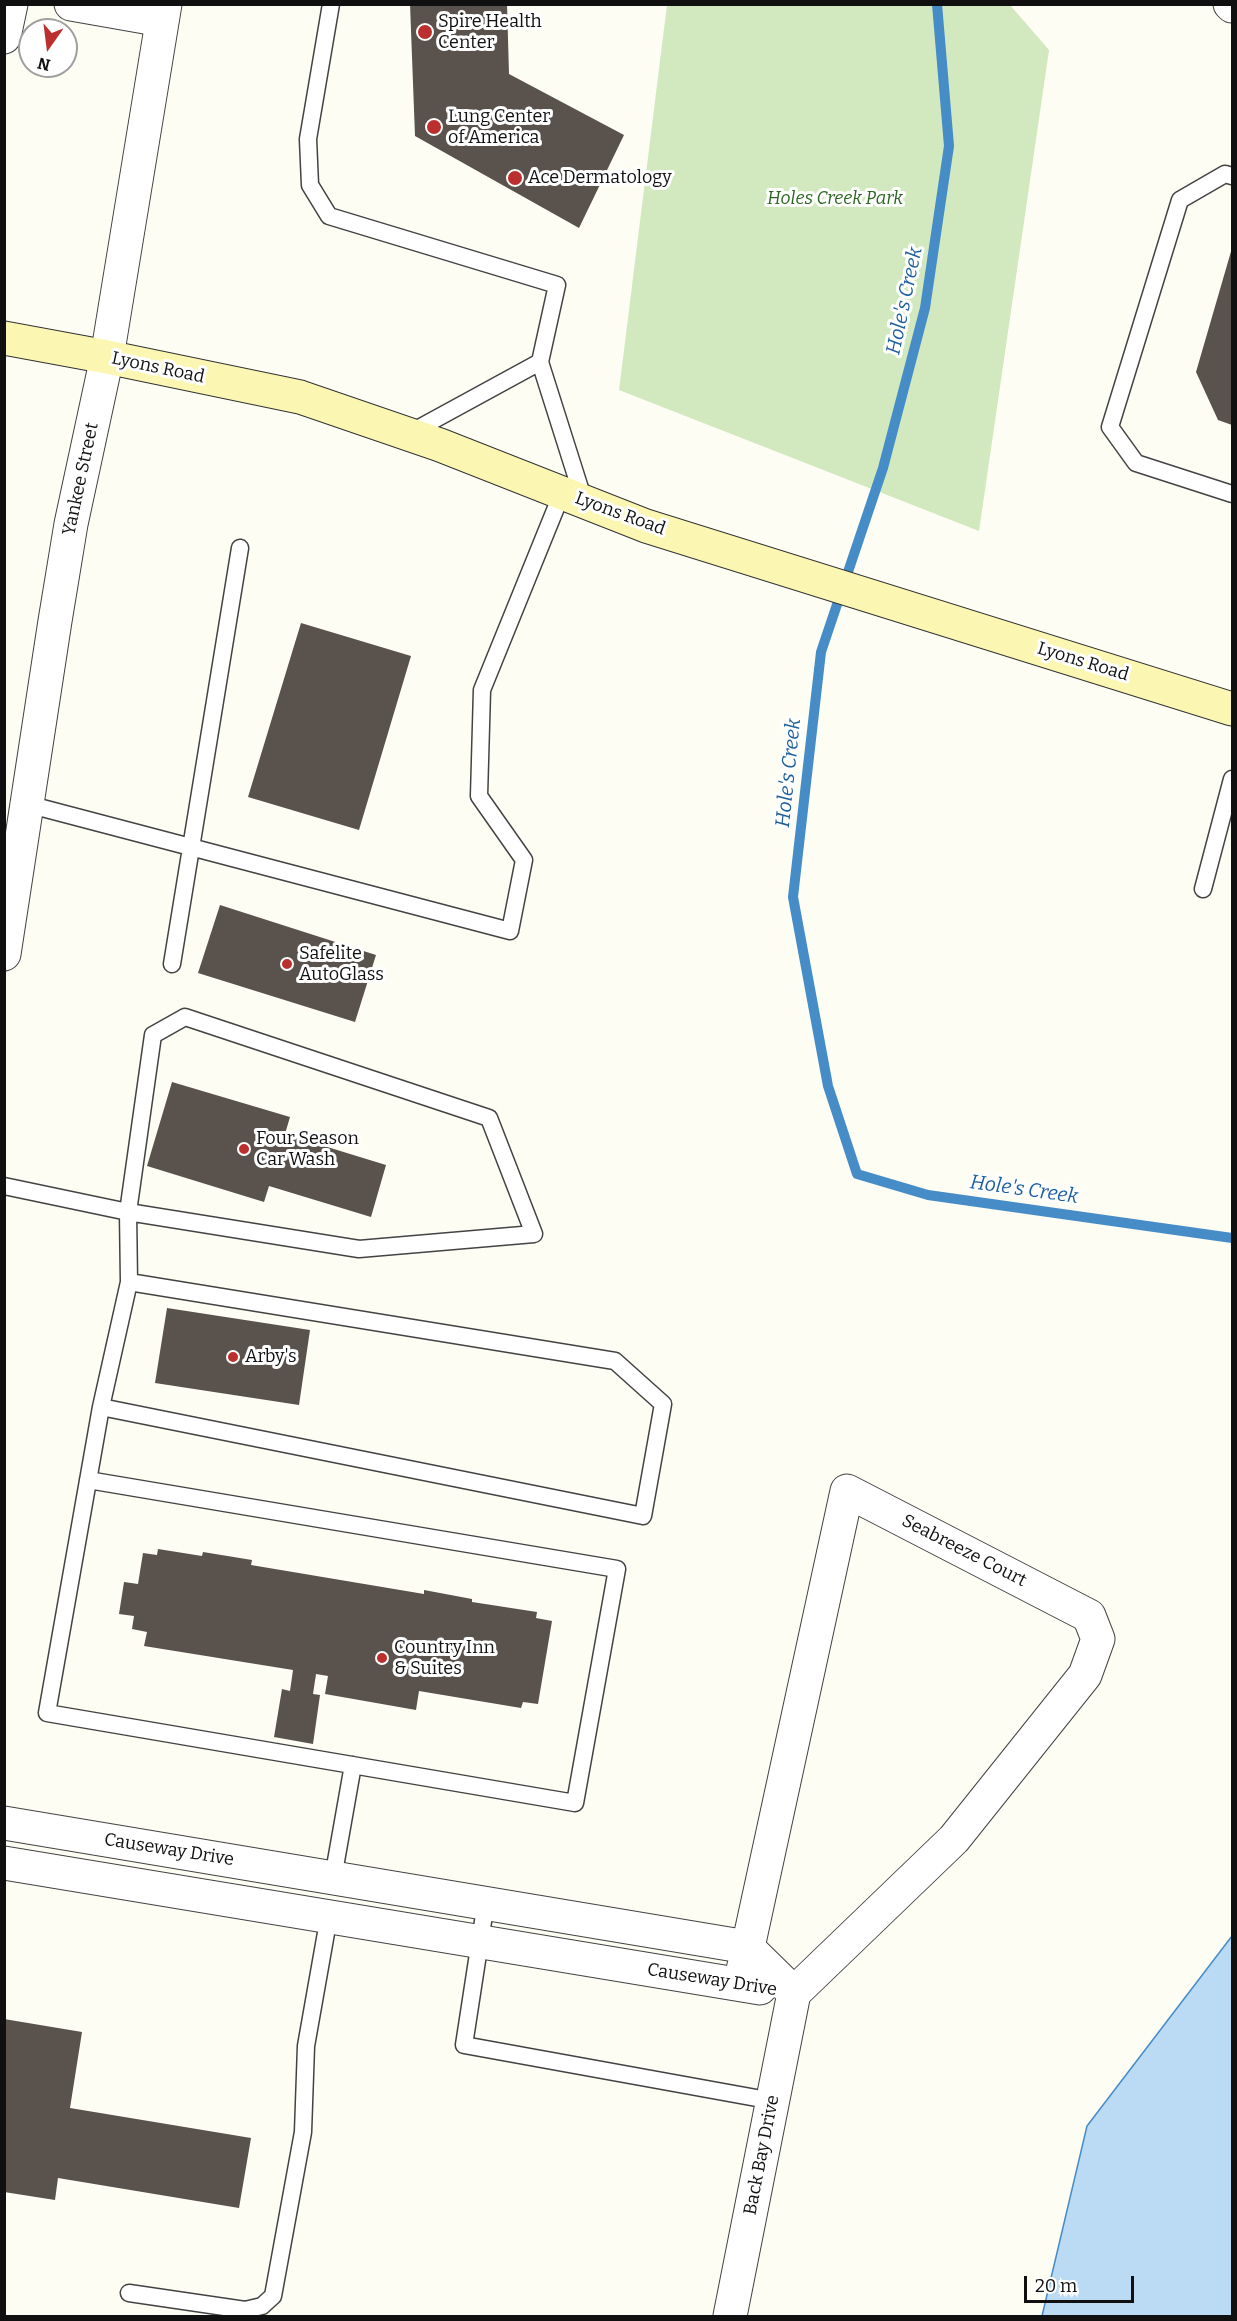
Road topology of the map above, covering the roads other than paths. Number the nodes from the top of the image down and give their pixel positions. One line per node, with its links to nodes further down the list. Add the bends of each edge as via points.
1 (11, 4): 5 (street)
2 (71, 4): 4 (street)
3 (331, 4): 9 (lane, via 308,139 310,185 329,216 557,285)
4 (164, 12): 8 (street, Yankee Street)
5 (4, 37)
6 (1233, 176): 11 (lane, via 1225,174 1180,200 1110,427 1136,463)
7 (4, 338): 8 (main road, Lyons Road)
8 (107, 357): 10 (main road, Lyons Road, via 300,397); 16 (street, Yankee Street, via 68,545)
9 (540, 362): 10 (lane); 12 (lane)
10 (408, 434): 12 (main road, Lyons Road)
11 (1233, 494)
12 (573, 497): 14 (main road, Lyons Road, via 646,526); 17 (lane, via 482,690 479,796 524,860 510,931)
13 (240, 548): 17 (lane)
14 (1233, 709)
15 (1233, 779): 18 (lane)
16 (27, 804): 17 (lane); 19 (street, Yankee Street)
17 (190, 847): 20 (lane)
18 (1203, 889)
19 (4, 954)
20 (172, 964)
21 (4, 1186): 22 (lane)
22 (128, 1212): 22 (lane, via 359,1249 534,1234 489,1118 185,1017 153,1035); 23 (lane)
23 (129, 1282): 24 (lane); 24 (lane, via 615,1361 663,1404 643,1516)
24 (101, 1407): 25 (lane)
25 (88, 1480): 26 (lane, via 47,1713); 26 (lane, via 617,1569 575,1803)
26 (353, 1765): 29 (lane)
27 (4, 1823): 29 (street, Causeway Drive)
28 (4, 1863): 31 (street, Causeway Drive)
29 (333, 1878): 30 (street, Causeway Drive); 31 (street)
30 (486, 1902): 32 (lane); 33 (street, Causeway Drive)
31 (328, 1916): 32 (street, Causeway Drive); 37 (lane, via 306,2046 303,2132 273,2296 262,2306 245,2310)
32 (478, 1941): 34 (street, Causeway Drive); 36 (lane, via 464,2045)
33 (747, 1947): 34 (street, Seabreeze Court); 35 (street, Causeway Drive); 35 (street, Seabreeze Court, via 847,1491 1089,1616 1098,1639 1085,1675 954,1839)
34 (740, 1984): 35 (street, Causeway Drive)
35 (794, 1993): 36 (street, Back Bay Drive)
36 (773, 2101): 38 (street, Back Bay Drive)
37 (129, 2293)
38 (730, 2316)

